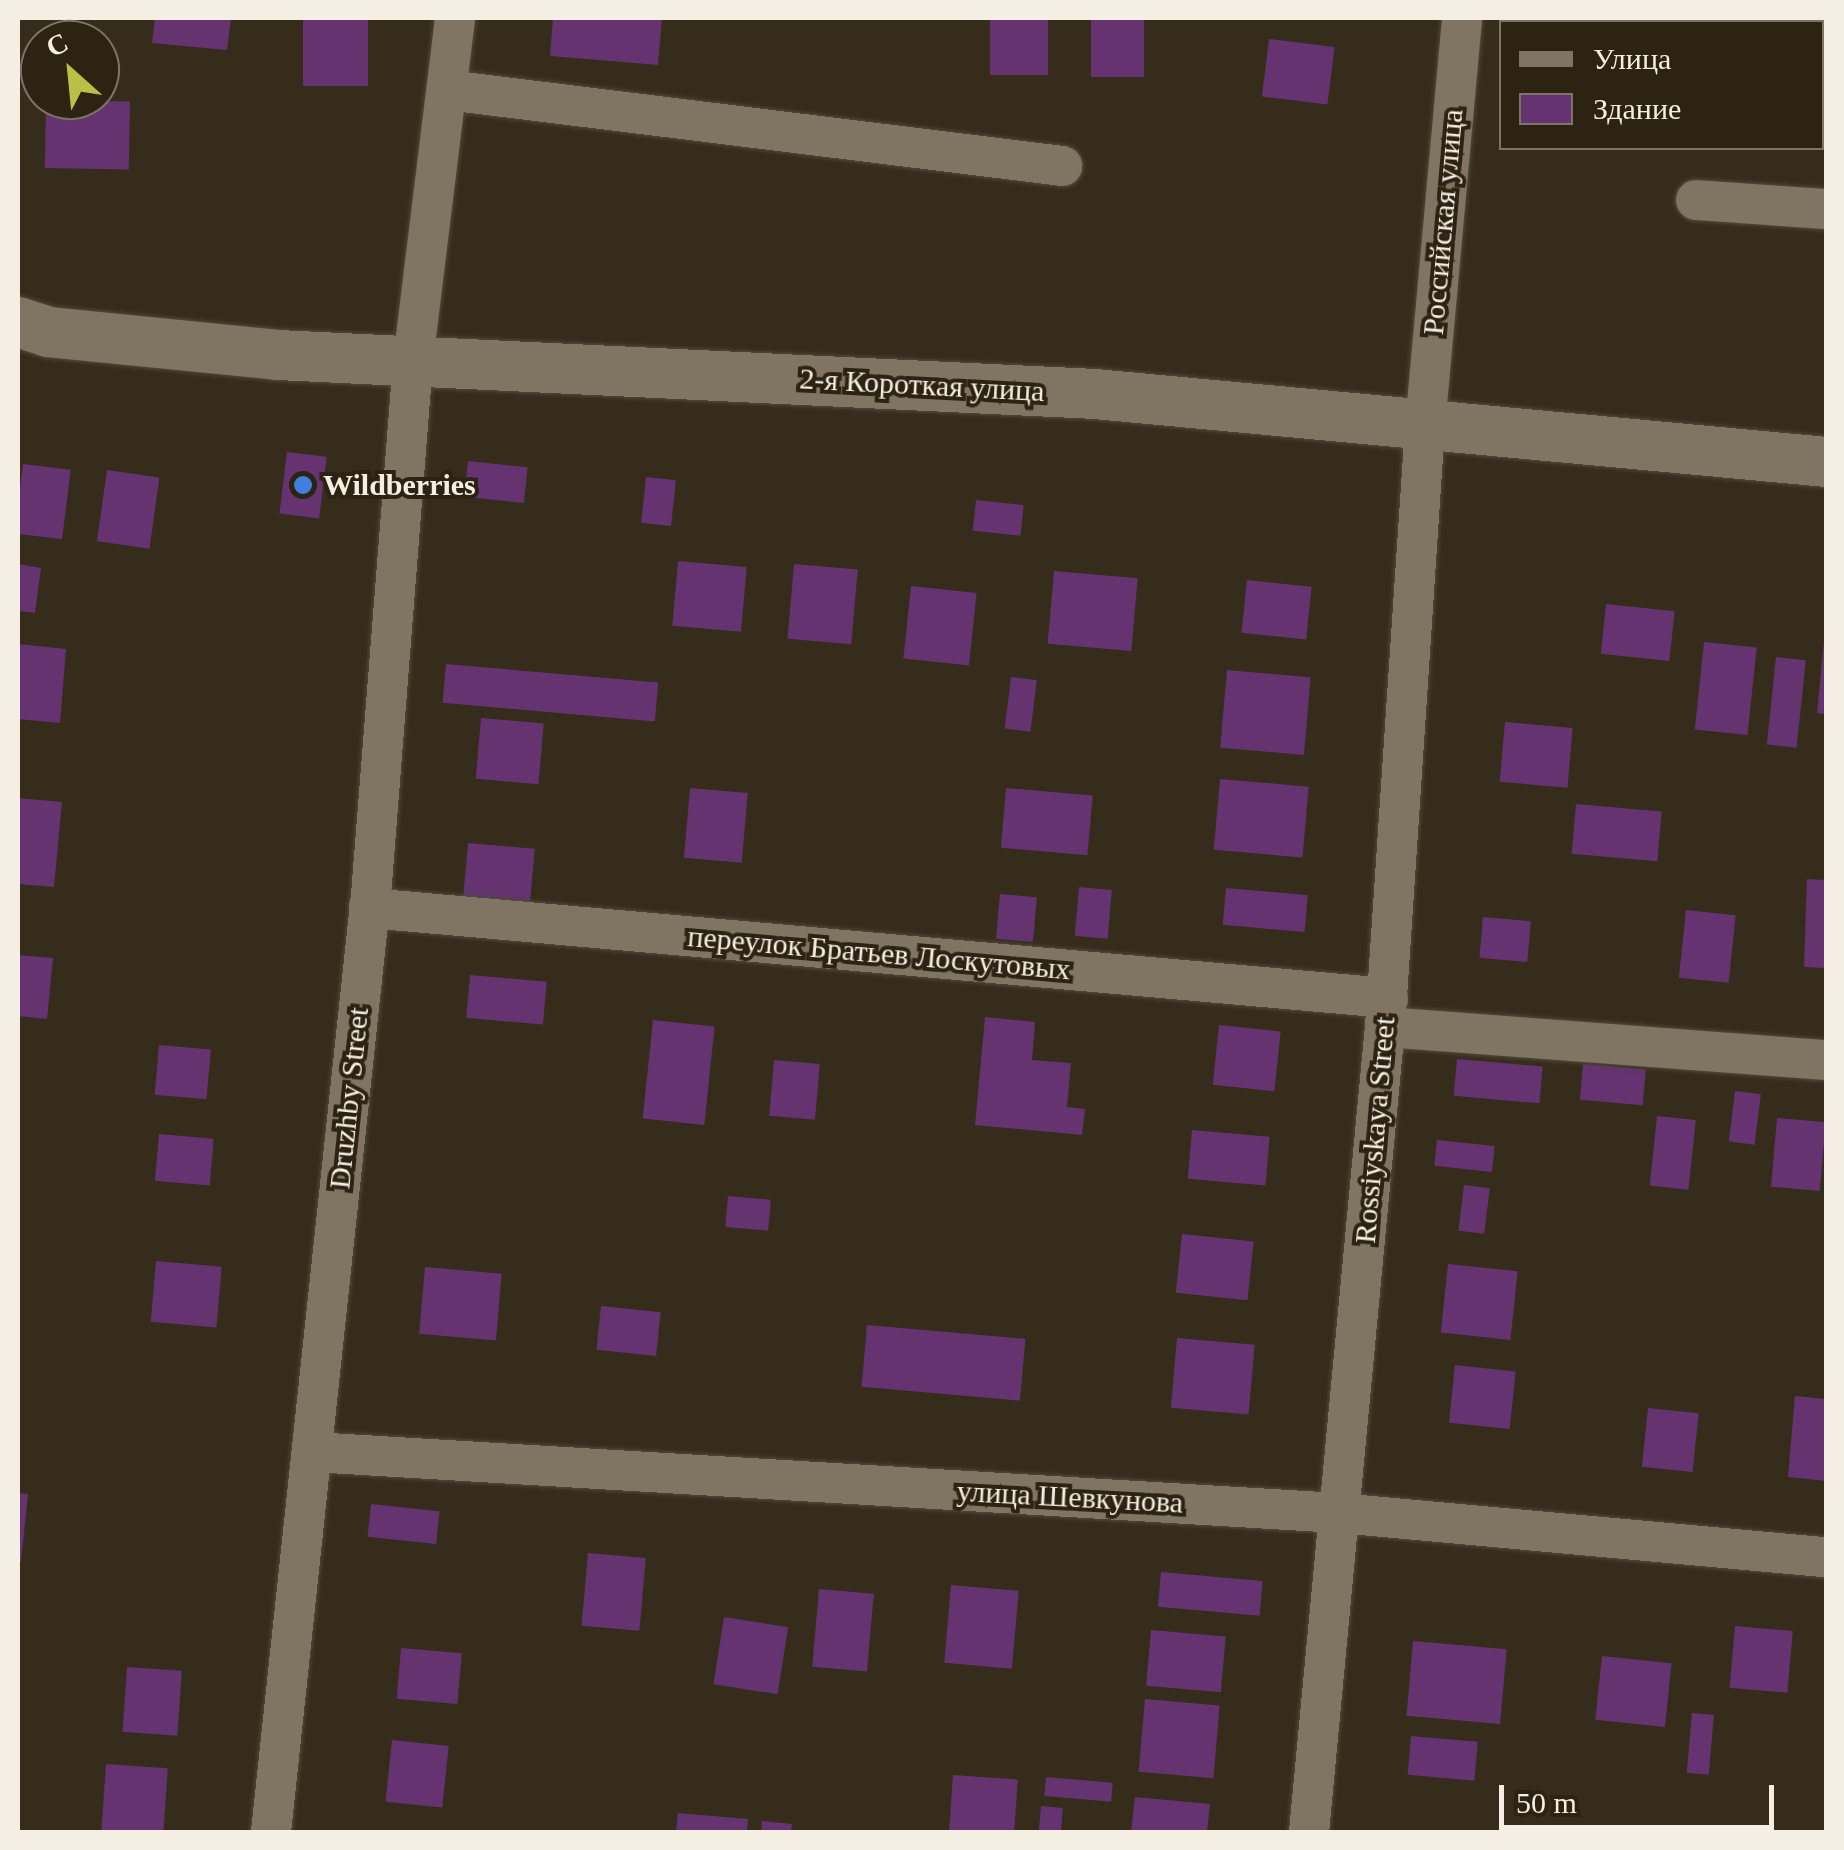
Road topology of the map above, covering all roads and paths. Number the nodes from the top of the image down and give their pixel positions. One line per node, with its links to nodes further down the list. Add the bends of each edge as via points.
1 (455, 18): 3 (street, Druzhby Street)
2 (1462, 18): 9 (street, Российская улица)
3 (446, 90): 4 (street); 8 (street, Druzhby Street)
4 (1062, 166)
5 (1696, 200): 6 (street)
6 (1826, 209)
7 (18, 322): 8 (street, 2-я Короткая улица, via 48,332)
8 (413, 362): 9 (street, 2-я Короткая улица, via 1095,394); 11 (street, Druzhby Street)
9 (1425, 426): 10 (street, 2-я Короткая улица); 12 (street, Rossiyskaya Street)
10 (1826, 462)
11 (369, 908): 12 (street, переулок Братьев Лоскутовых); 14 (street, Druzhby Street)
12 (1387, 1012): 13 (street, переулок Братьев Лоскутовых); 15 (street, Rossiyskaya Street)
13 (1826, 1060)
14 (312, 1452): 15 (street, улица Шевкунова); 17 (street, Druzhby Street)
15 (1339, 1514): 16 (street, улица Шевкунова); 18 (street, Rossiyskaya Street)
16 (1826, 1558)
17 (271, 1832)
18 (1309, 1832)

